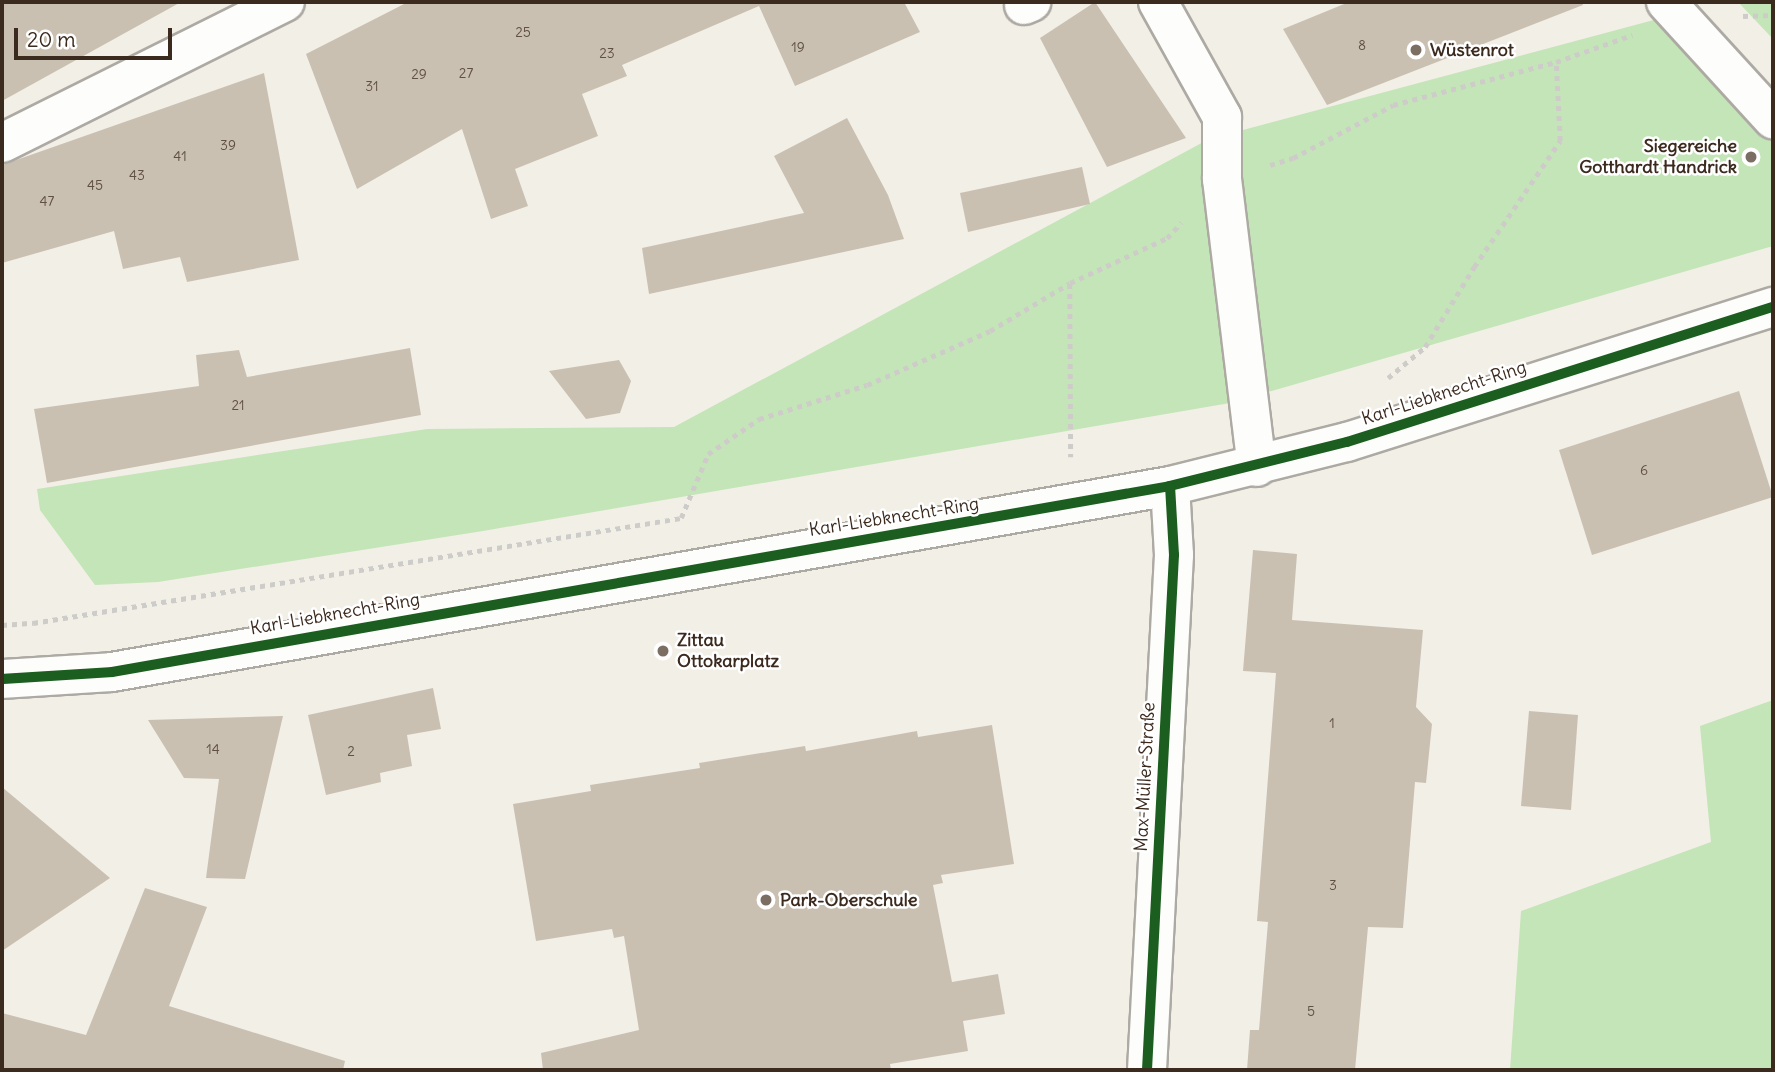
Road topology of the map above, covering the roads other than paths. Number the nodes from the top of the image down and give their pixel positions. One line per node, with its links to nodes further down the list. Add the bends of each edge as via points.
1 (285, 2): 5 (main road)
2 (1158, 2): 7 (main road, via 1222,117 1222,179)
3 (1673, 9): 4 (main road)
4 (1773, 119)
5 (2, 143)
6 (1773, 307): 7 (main road, Karl-Liebknecht-Ring)
7 (1258, 467): 8 (main road, Karl-Liebknecht-Ring)
8 (1170, 486): 9 (main road, Karl-Liebknecht-Ring, via 112,672); 10 (main road, Max-Müller-Straße, via 1174,555)
9 (2, 679)
10 (1147, 1070)

